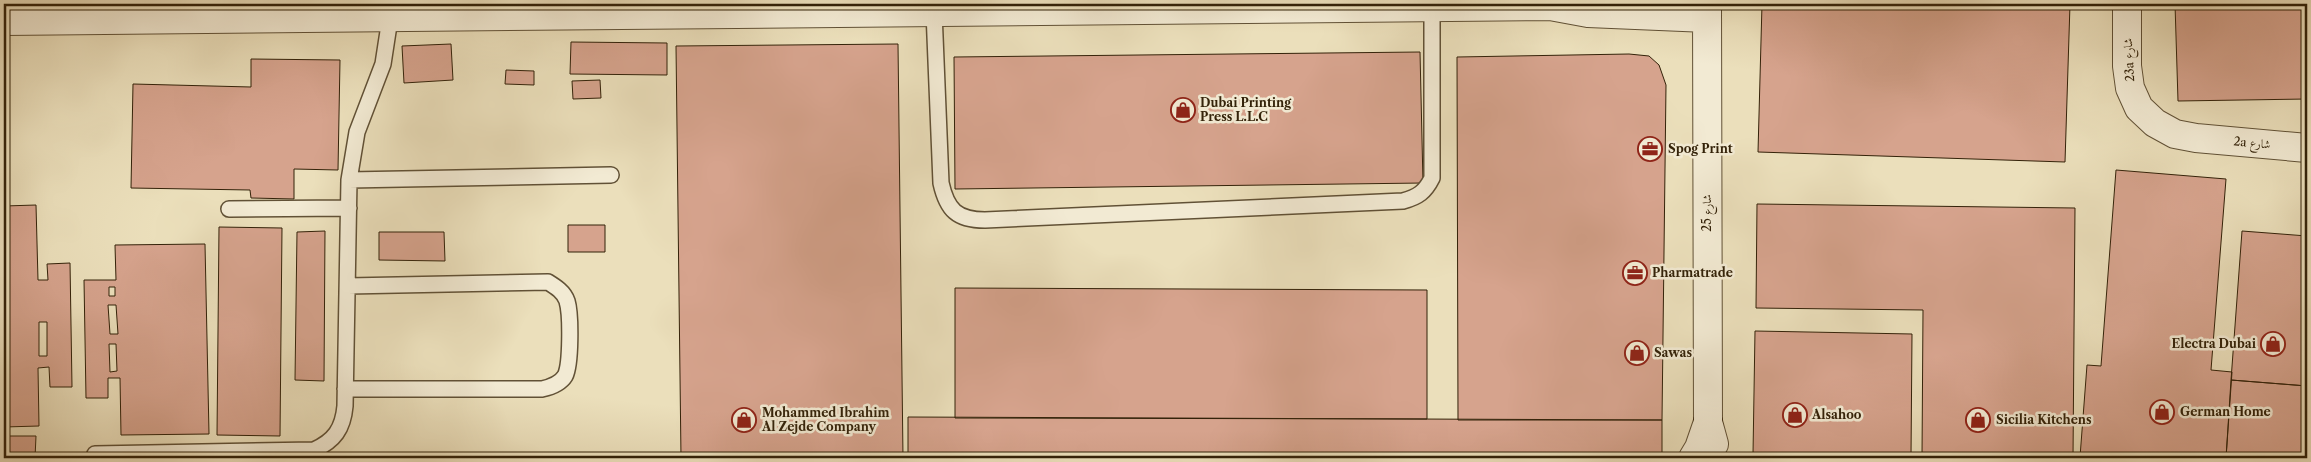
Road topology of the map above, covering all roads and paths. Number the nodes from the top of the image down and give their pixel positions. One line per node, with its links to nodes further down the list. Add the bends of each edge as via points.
1 (2127, 4): 11 (street, 23a شارع, via 2127,66 2130,88 2139,108 2155,124 2175,134)
2 (1554, 5): 5 (street); 8 (street, via 1588,13)
3 (1297, 6): 4 (street); 9 (street)
4 (1327, 6): 5 (street)
5 (1432, 7): 9 (lane, via 1432,178 1416,198 985,220 969,220 954,212 945,199 941,183)
6 (391, 10): 7 (street); 10 (street); 14 (lane, via 383,64 357,132)
7 (530, 10): 9 (street)
8 (1707, 11): 19 (street, شارع 25)
9 (934, 12)
10 (4, 21)
11 (2196, 138): 12 (street, 2a شارع)
12 (2307, 148)
13 (611, 175): 14 (lane)
14 (349, 180): 15 (lane)
15 (349, 208): 16 (lane); 17 (lane)
16 (229, 209)
17 (348, 286): 18 (lane); 18 (lane, via 548,282 557,287 567,301 568,359 565,376 551,387 542,389)
18 (345, 389): 21 (lane, via 344,421 338,434 314,450)
19 (1708, 422): 22 (street, شارع 25); 23 (street); 24 (street, شارع 25)
20 (94, 454): 21 (lane)
21 (158, 456)
22 (1693, 458)
23 (1711, 458)
24 (1721, 458)

